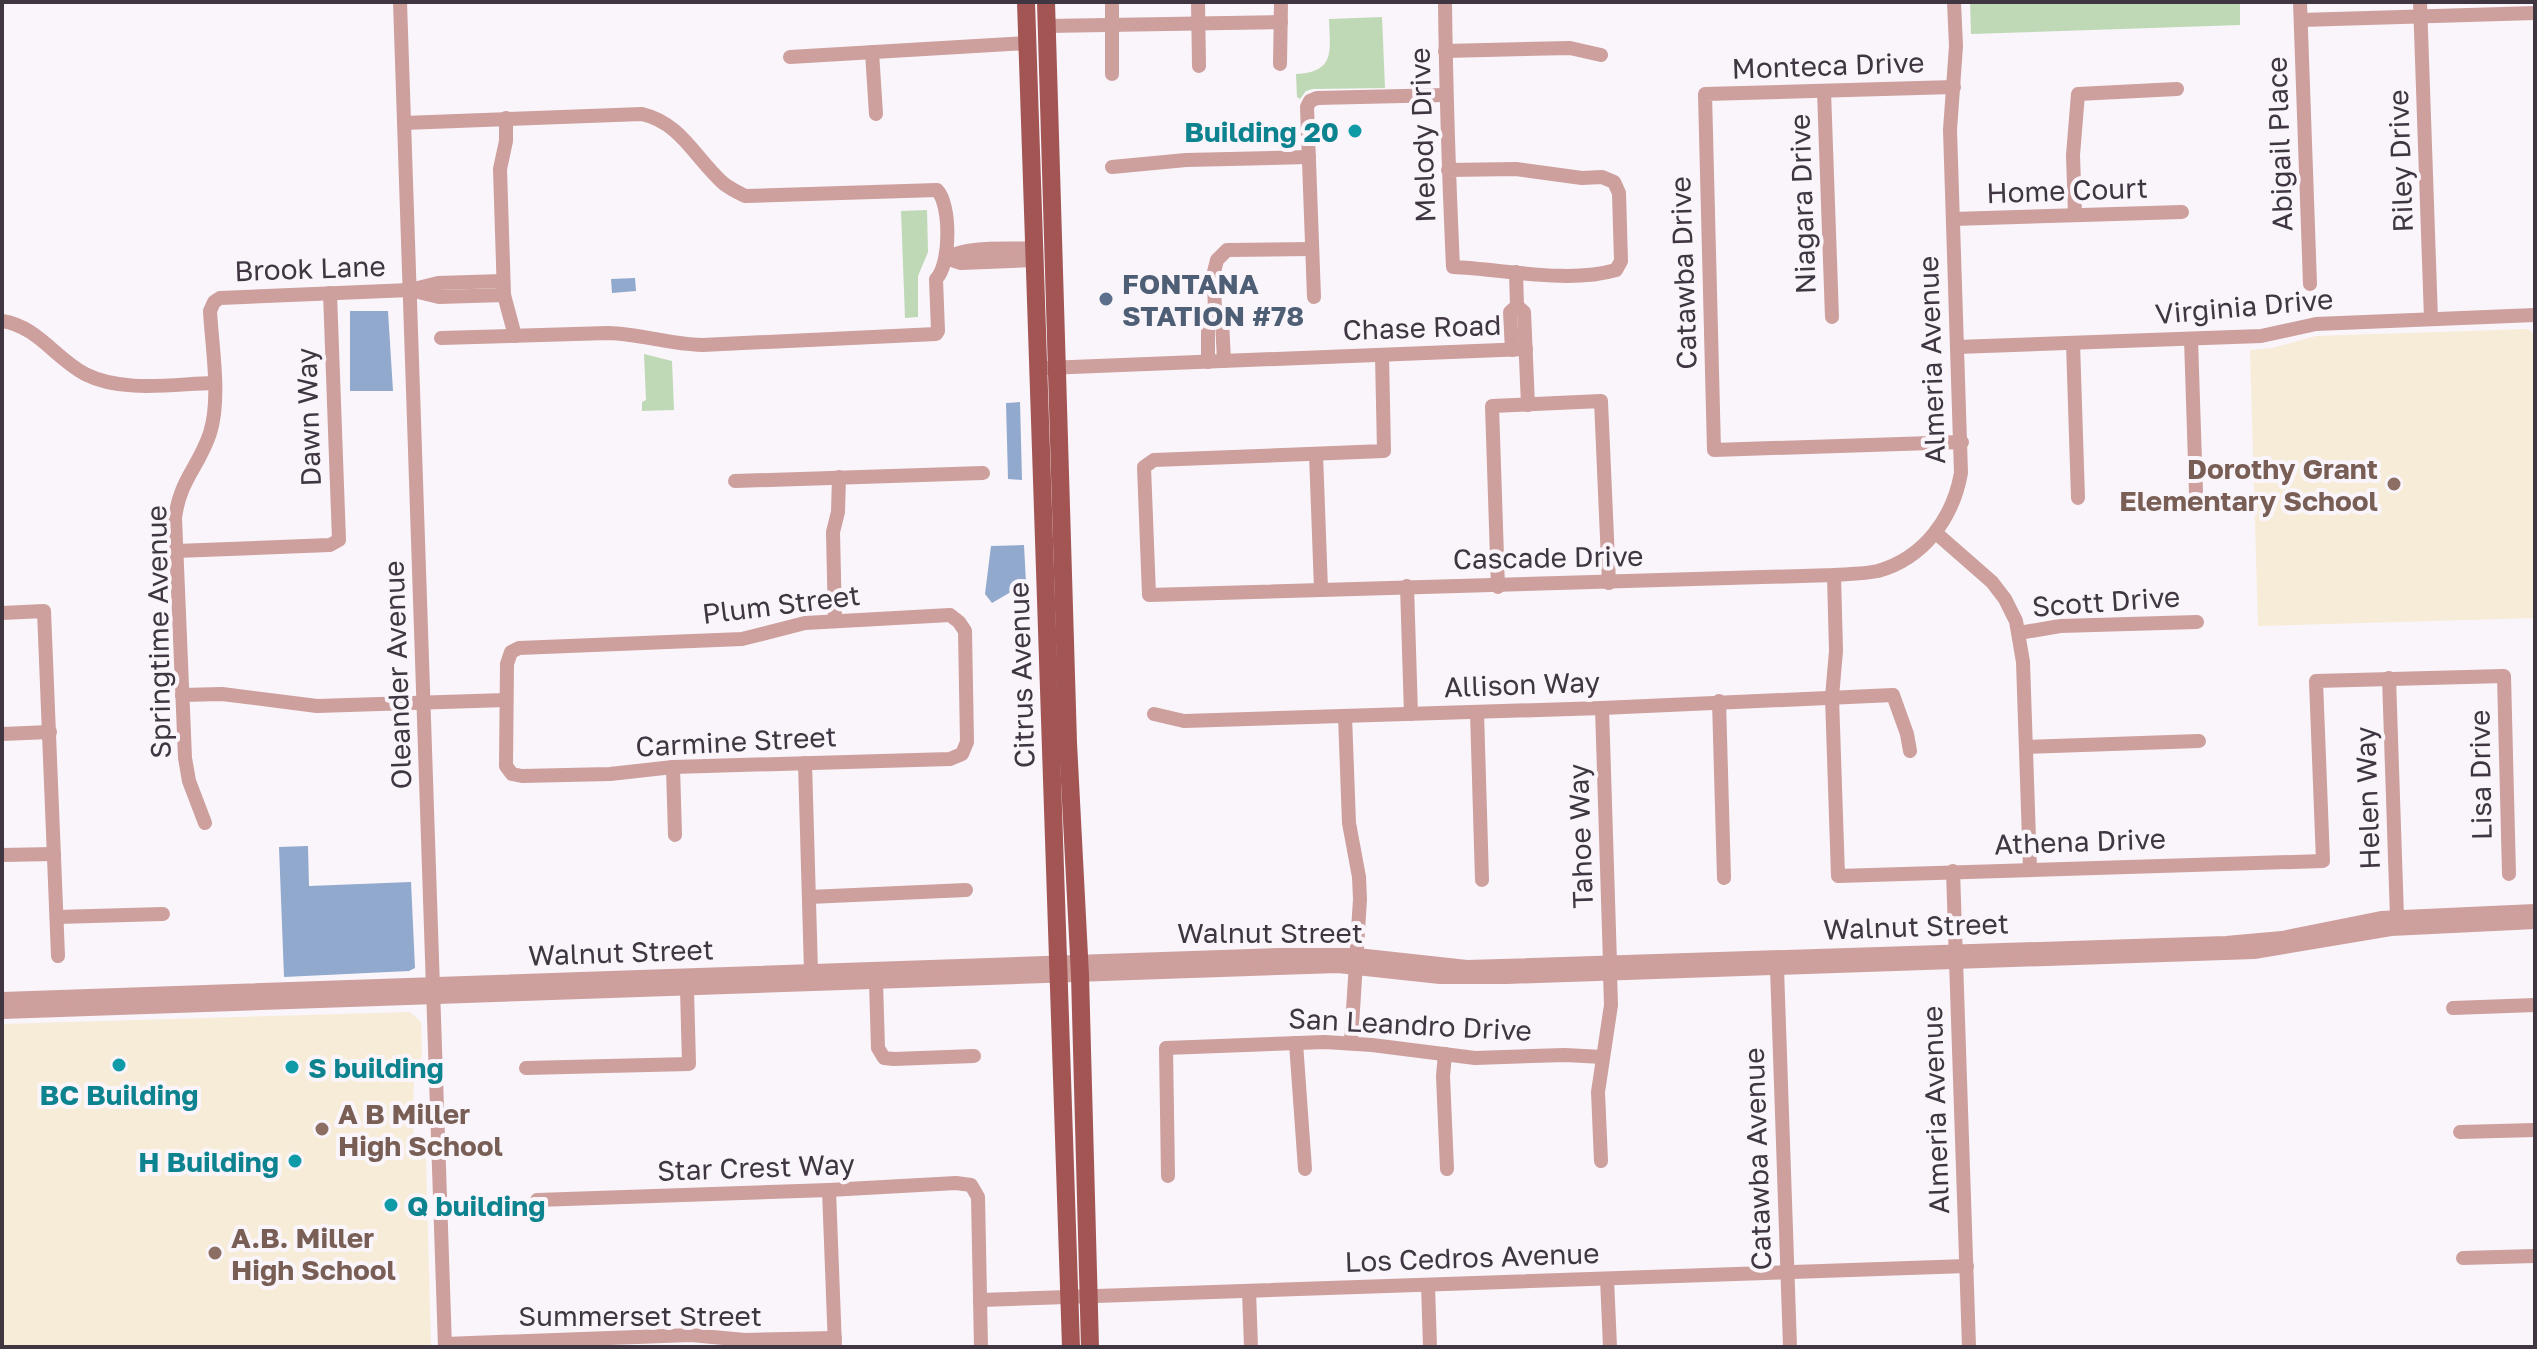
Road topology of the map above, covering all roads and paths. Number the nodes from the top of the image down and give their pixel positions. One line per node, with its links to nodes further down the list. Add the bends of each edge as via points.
1 (400, 2): 32 (street, Oleander Avenue)
2 (1026, 2): 17 (main road, Citrus Avenue)
3 (1046, 2): 16 (main road, Citrus Avenue)
4 (1112, 2): 15 (street)
5 (1198, 2): 14 (street)
6 (1281, 2): 13 (street)
7 (1445, 2): 18 (street, Melody Drive)
8 (1954, 2): 25 (street, Almeria Avenue)
9 (2300, 2): 12 (street, Abigail Place)
10 (2421, 9): 11 (street); 12 (street); 51 (street, Riley Drive)
11 (2535, 13)
12 (2301, 20): 43 (street, Abigail Place)
13 (1281, 22): 14 (street); 22 (street)
14 (1198, 24): 15 (street); 23 (street)
15 (1112, 25): 16 (street); 24 (street)
16 (1047, 26): 61 (main road, Citrus Avenue)
17 (1027, 43): 19 (street); 40 (main road, Citrus Avenue)
18 (1445, 51): 20 (street, via 1570,48); 29 (street, Melody Drive)
19 (872, 52): 21 (street); 30 (street)
20 (1601, 55)
21 (790, 57)
22 (1280, 64)
23 (1199, 66)
24 (1112, 74)
25 (1954, 87): 27 (street, Monteca Drive); 38 (street, Almeria Avenue)
26 (2177, 89): 37 (street, via 2078,94)
27 (1824, 91): 28 (street, Monteca Drive); 50 (street, Niagara Drive)
28 (1705, 94): 65 (street, Catawba Drive, via 1714,450)
29 (1446, 95): 33 (street, via 1310,101); 35 (street, Melody Drive)
30 (876, 114)
31 (506, 118): 32 (street); 41 (street, via 656,117 680,134 725,185 745,196 937,190 946,206); 44 (street, via 500,169)
32 (404, 123): 45 (street, Oleander Avenue)
33 (1309, 157): 34 (street); 39 (street)
34 (1112, 167)
35 (1448, 170): 42 (street, Melody Drive, via 1453,267); 42 (street, via 1516,169 1614,182 1619,193 1621,261 1616,270)
36 (2182, 212): 37 (street, Home Court)
37 (2075, 215): 38 (street, Home Court)
38 (1953, 219): 57 (street, Almeria Avenue)
39 (1312, 249): 47 (street); 60 (street, via 1227,250 1217,260 1215,313 1222,321)
40 (1034, 254): 41 (street, via 971,250); 62 (main road, Citrus Avenue)
41 (946, 258): 53 (street, via 936,279 936,334 702,345 630,333)
42 (1516, 272): 58 (street, via 1517,306 1510,312)
43 (2310, 284)
44 (503, 288): 45 (street, Brook Lane, via 458,290 439,297); 53 (street)
45 (410, 290): 46 (street, Brook Lane); 88 (street, Oleander Avenue)
46 (330, 293): 48 (street, Brook Lane); 73 (street, Dawn Way, via 339,540 330,545)
47 (1314, 297)
48 (214, 302): 63 (street, Springtime Avenue)
49 (2535, 315): 51 (street, Virginia Drive)
50 (1832, 317)
51 (2431, 319): 55 (street, Virginia Drive, via 2316,324 2261,336)
52 (2, 321): 63 (street, via 29,330 84,373 108,382)
53 (515, 336): 54 (street)
54 (441, 338)
55 (2191, 339): 56 (street, Virginia Drive); 70 (street)
56 (2073, 343): 57 (street, Virginia Drive); 71 (street)
57 (1957, 347): 65 (street, Almeria Avenue)
58 (1519, 350): 59 (street, Chase Road); 64 (street)
59 (1382, 355): 60 (street, Chase Road); 66 (street, via 1384,451)
60 (1216, 361): 61 (street, Chase Road)
61 (1058, 367): 62 (street, Chase Road); 121 (main road, Citrus Avenue)
62 (1039, 368): 124 (main road, Citrus Avenue)
63 (213, 383): 73 (street, Springtime Avenue, via 211,431 177,502)
64 (1528, 405): 75 (street, via 1601,401); 77 (street, via 1492,406)
65 (1962, 442): 72 (street, Almeria Avenue, via 1959,485)
66 (1316, 454): 78 (street); 78 (street, Cascade Drive, via 1154,460 1144,467 1149,595)
67 (983, 473): 68 (street)
68 (839, 477): 69 (street); 80 (street, via 833,532)
69 (735, 481)
70 (2196, 493)
71 (2078, 498)
72 (1936, 533): 74 (street, Cascade Drive, via 1888,567); 82 (street, via 1999,590)
73 (176, 551): 84 (street, Springtime Avenue)
74 (1834, 575): 75 (street, Cascade Drive); 85 (street)
75 (1609, 583): 77 (street, Cascade Drive)
76 (1407, 586): 77 (street, Cascade Drive); 78 (street, Cascade Drive); 92 (street)
77 (1498, 587)
78 (1321, 589)
79 (2, 613): 94 (street, via 44,611)
80 (835, 621): 86 (street, Plum Street, via 742,639 526,646 511,652); 99 (street, Plum Street, via 950,615 959,622 965,631 967,742)
81 (2197, 622): 82 (street, Scott Drive, via 2060,626)
82 (2019, 633): 97 (street)
83 (2389, 678): 106 (street, Athena Drive, via 2316,681 2323,861); 108 (street, Lisa Drive, via 2504,676); 116 (street, Helen Way)
84 (182, 695): 88 (street, via 222,694 317,706); 102 (street, Springtime Avenue, via 189,781)
85 (1832, 697): 87 (street, Allison Way); 98 (street, Allison Way, via 1893,695); 107 (street, Athena Drive, via 1838,876)
86 (506, 700): 88 (street); 101 (street, Carmine Street, via 506,766 512,774 584,775)
87 (1719, 701): 89 (street, Allison Way); 109 (street)
88 (424, 703): 128 (street, Oleander Avenue)
89 (1602, 708): 90 (street, Allison Way); 123 (street, Tahoe Way)
90 (1477, 712): 92 (street, Allison Way); 110 (street)
91 (1154, 714): 93 (street, Allison Way, via 1184,721)
92 (1411, 714): 93 (street, Allison Way)
93 (1345, 716): 120 (street, via 1349,823 1359,888)
94 (50, 732): 95 (street); 104 (street)
95 (2, 734)
96 (2199, 741): 97 (street)
97 (2026, 747): 106 (street)
98 (1910, 751)
99 (962, 754): 100 (street, Carmine Street, via 950,759)
100 (805, 763): 101 (street, Carmine Street); 112 (street)
101 (673, 767): 103 (street)
102 (205, 823)
103 (675, 835)
104 (54, 854): 105 (street); 115 (street)
105 (2, 855)
106 (2030, 869): 107 (street, Athena Drive)
107 (1953, 871): 119 (street, Almeria Avenue)
108 (2509, 874)
109 (1724, 878)
110 (1482, 880)
111 (966, 890): 112 (street)
112 (809, 897): 125 (street)
113 (2535, 911): 116 (street, Walnut Street)
114 (163, 914): 115 (street)
115 (57, 917): 118 (street)
116 (2397, 917): 119 (street, Walnut Street, via 2256,941)
117 (2535, 922): 119 (street, Walnut Street, via 2391,929 2254,952)
118 (58, 956)
119 (1956, 957): 122 (street, Walnut Street); 123 (street, Walnut Street); 149 (street, Almeria Avenue)
120 (1357, 961): 121 (street, Walnut Street); 123 (street, Walnut Street, via 1465,978); 133 (street)
121 (1079, 968): 124 (street, Walnut Street); 154 (main road, Citrus Avenue)
122 (1777, 968): 123 (street, Walnut Street); 150 (street, Catawba Avenue)
123 (1610, 969): 137 (street, Tahoe Way)
124 (1058, 970): 125 (street, Walnut Street); 126 (street, Walnut Street); 154 (main road, Citrus Avenue)
125 (811, 971): 128 (street, Walnut Street)
126 (876, 982): 127 (street, Walnut Street); 136 (street, via 878,1048 884,1058)
127 (687, 989): 128 (street, Walnut Street); 138 (street, via 689,1064)
128 (434, 992): 129 (street, Walnut Street, via 211,990); 132 (street, Walnut Street); 158 (street, Oleander Avenue)
129 (2, 999)
130 (2535, 1005): 131 (street)
131 (2453, 1008)
132 (2, 1012)
133 (1351, 1042): 134 (street, San Leandro Drive); 135 (street, San Leandro Drive)
134 (1296, 1043): 142 (street); 144 (street, San Leandro Drive, via 1166,1048)
135 (1445, 1054): 137 (street, San Leandro Drive); 143 (street)
136 (974, 1056)
137 (1603, 1057): 141 (street, Tahoe Way, via 1598,1092)
138 (526, 1068)
139 (2535, 1130): 140 (street)
140 (2460, 1132)
141 (1601, 1161)
142 (1305, 1169)
143 (1447, 1169)
144 (1168, 1176)
145 (829, 1190): 146 (street, Star Crest Way); 155 (street, Star Crest Way, via 956,1183 975,1188); 157 (street)
146 (537, 1200)
147 (2535, 1256): 148 (street)
148 (2463, 1258)
149 (1967, 1266): 150 (street, Los Cedros Avenue); 166 (street, Almeria Avenue)
150 (1787, 1272): 151 (street, Los Cedros Avenue); 165 (street, Catawba Avenue)
151 (1607, 1279): 152 (street, Los Cedros Avenue); 164 (street)
152 (1428, 1285): 153 (street, Los Cedros Avenue); 163 (street)
153 (1249, 1291): 154 (street, Los Cedros Avenue); 162 (street)
154 (1079, 1297): 155 (street, Los Cedros Avenue); 160 (main road, Citrus Avenue); 161 (main road, Citrus Avenue)
155 (980, 1300): 159 (street)
156 (691, 1341): 157 (street, Summerset Street); 158 (street, Summerset Street)
157 (835, 1343)
158 (445, 1346)
159 (981, 1347)
160 (1071, 1347)
161 (1090, 1347)
162 (1251, 1347)
163 (1430, 1347)
164 (1610, 1347)
165 (1790, 1347)
166 (1969, 1347)

